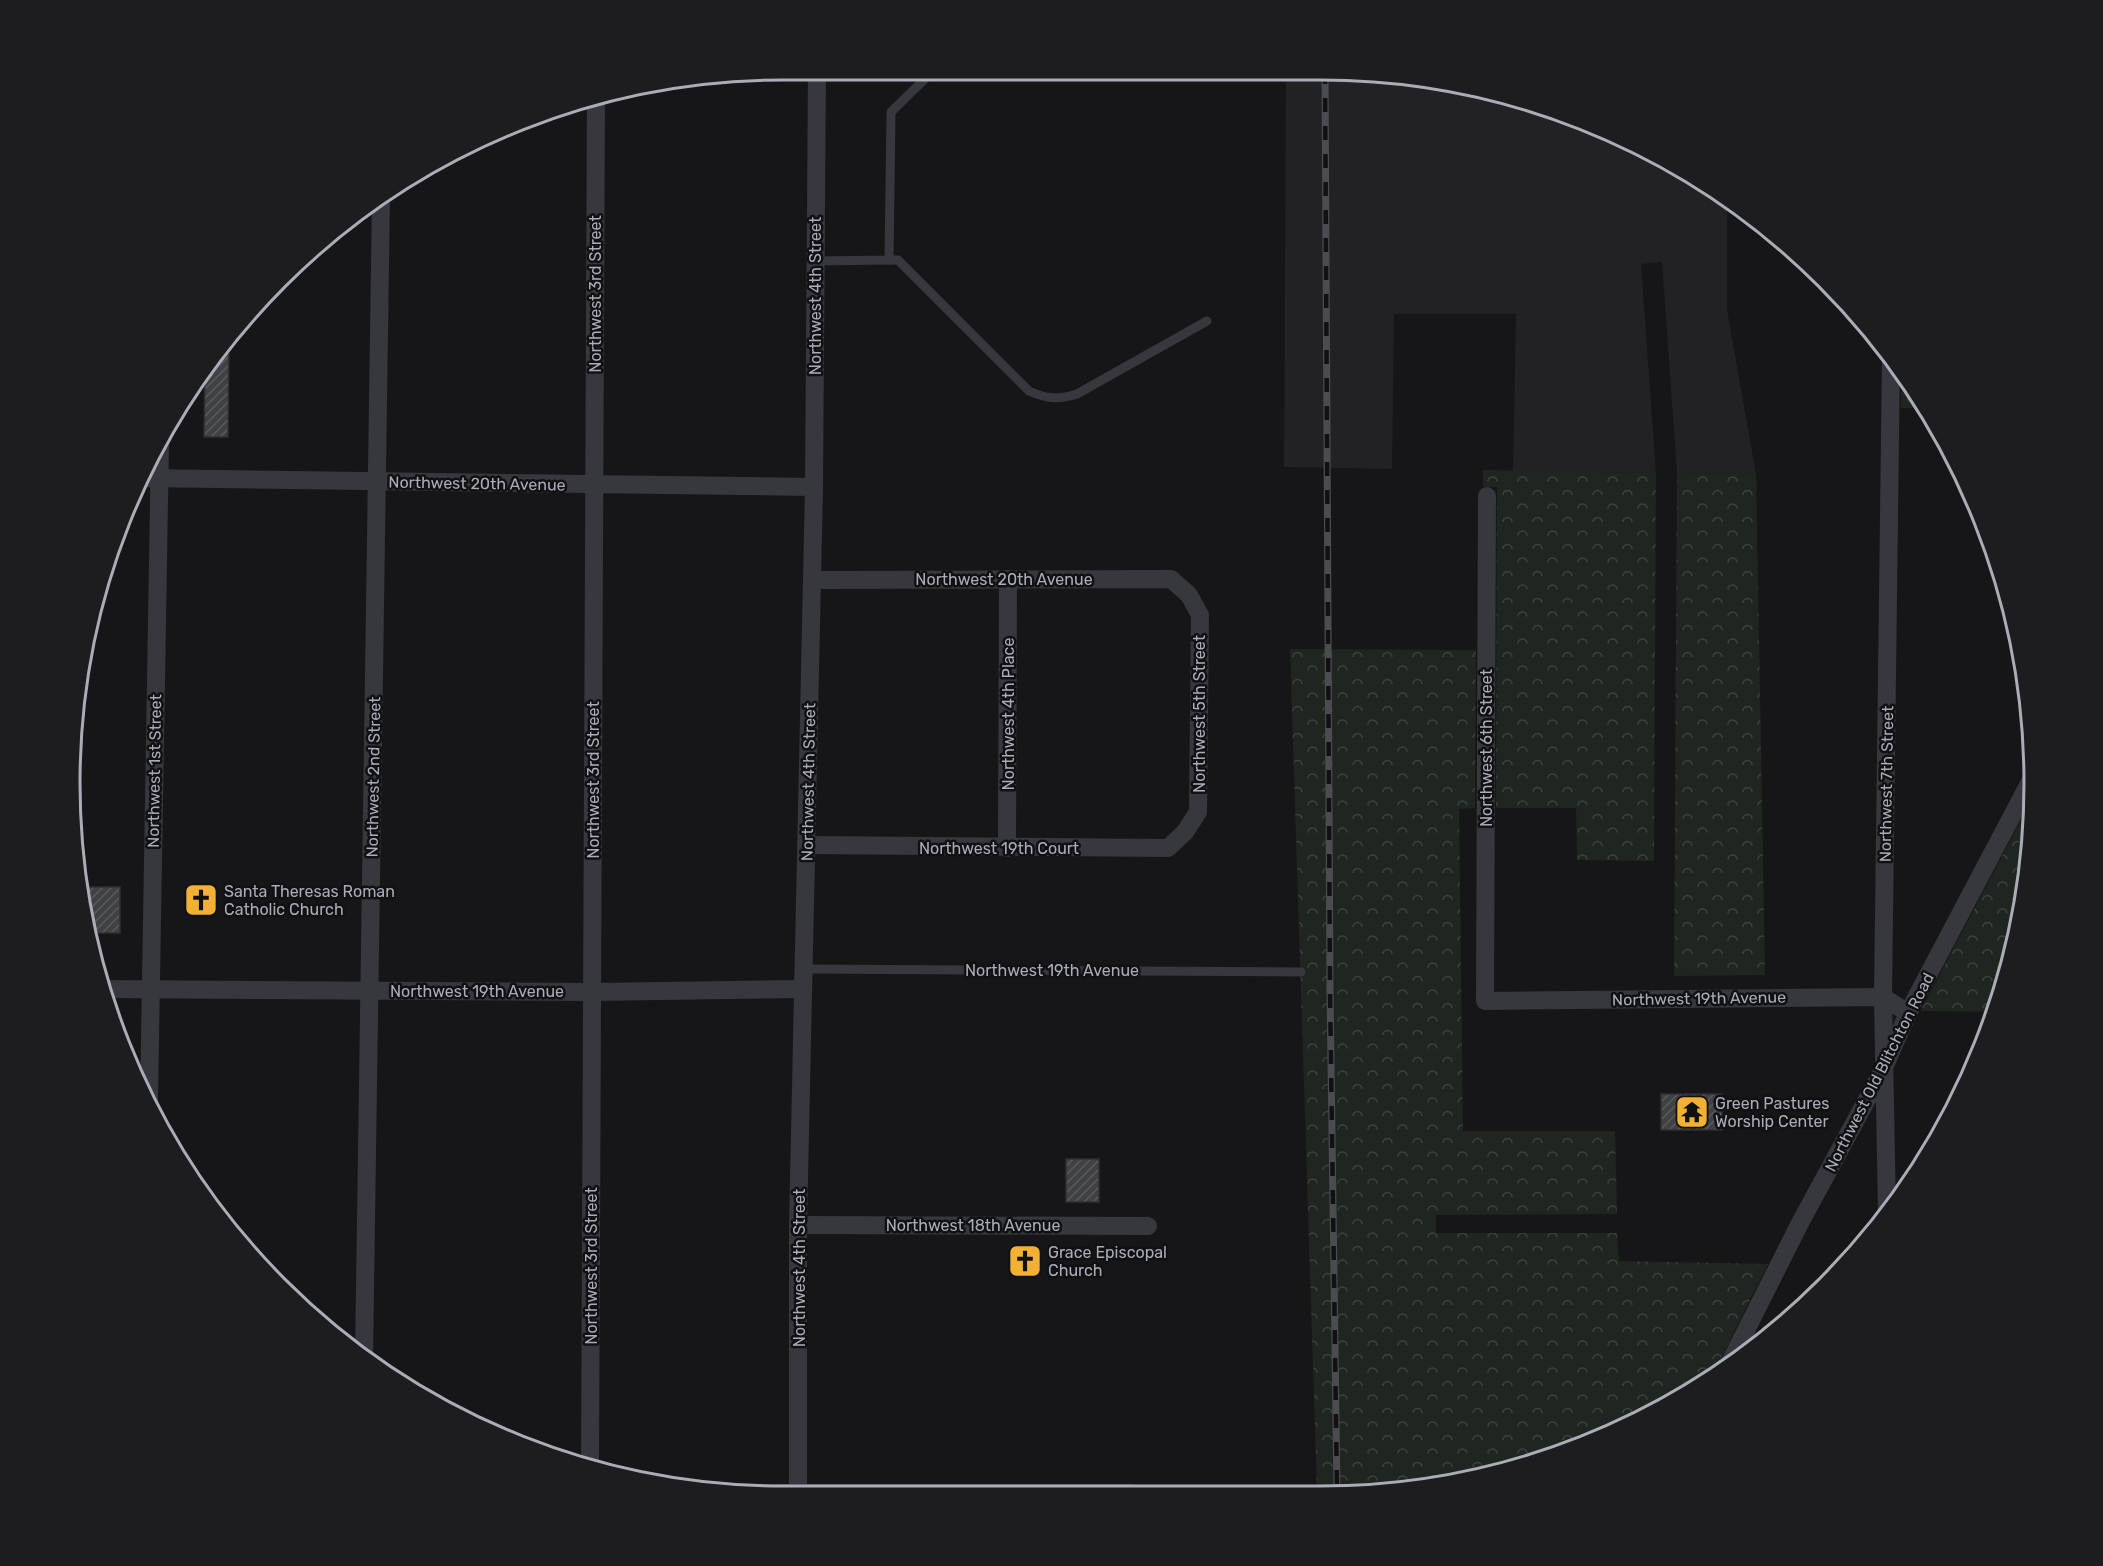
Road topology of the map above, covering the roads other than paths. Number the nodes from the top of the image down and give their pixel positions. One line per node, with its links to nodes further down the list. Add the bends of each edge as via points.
1 (817, 80): 6 (street, Northwest 4th Street)
2 (924, 80): 5 (lane, via 891,112)
3 (596, 105): 13 (street, Northwest 3rd Street)
4 (381, 206): 12 (street, Northwest 2nd Street)
5 (889, 260): 6 (lane); 7 (lane, via 898,260 1029,391 1044,398 1077,394)
6 (816, 261): 14 (street, Northwest 4th Street)
7 (1207, 321)
8 (1892, 374): 30 (street, Northwest 7th Street)
9 (160, 458): 11 (street, Northwest 1st Street)
10 (149, 478): 11 (street, Northwest 20th Avenue)
11 (159, 478): 12 (street, Northwest 20th Avenue); 26 (street, Northwest 1st Street)
12 (377, 481): 13 (street, Northwest 20th Avenue); 27 (street, Northwest 2nd Street)
13 (594, 484): 14 (street, Northwest 20th Avenue); 29 (street, Northwest 3rd Street)
14 (814, 487): 17 (street, Northwest 4th Street)
15 (1487, 496): 31 (street, Northwest 6th Street)
16 (1008, 579): 17 (street, Northwest 20th Avenue); 18 (street, Northwest 20th Avenue, via 1171,579); 22 (street, Northwest 4th Place)
17 (812, 580): 21 (street, Northwest 4th Street)
18 (1189, 595): 20 (street, Northwest 5th Street, via 1200,615 1198,812)
19 (2024, 794): 32 (street, Northwest Old Blitchton Road)
20 (1185, 832): 22 (street, Northwest 19th Court, via 1168,848)
21 (806, 845): 22 (street, Northwest 19th Court); 23 (street, Northwest 4th Street)
22 (1007, 848)
23 (804, 969): 24 (lane, Northwest 19th Avenue); 28 (street, Northwest 4th Street)
24 (1301, 972)
25 (111, 989): 26 (street, Northwest 19th Avenue)
26 (151, 989): 27 (street, Northwest 19th Avenue); 34 (street, Northwest 1st Street)
27 (370, 990): 29 (street, Northwest 19th Avenue); 38 (street, Northwest 2nd Street)
28 (803, 990): 29 (street, Northwest 19th Avenue); 36 (street, Northwest 4th Street)
29 (592, 992): 40 (street, Northwest 3rd Street)
30 (1883, 996): 31 (street, Northwest 19th Avenue); 32 (street); 33 (street, Northwest 7th Street)
31 (1485, 1001)
32 (1908, 1013): 33 (street, Northwest Old Blitchton Road)
33 (1883, 1070): 35 (street, Northwest 7th Street); 39 (street, Northwest Old Blitchton Road)
34 (149, 1088)
35 (1887, 1199)
36 (798, 1225): 37 (street, Northwest 18th Avenue); 41 (street, Northwest 4th Street)
37 (1148, 1226)
38 (364, 1348)
39 (1736, 1350)
40 (590, 1460)
41 (798, 1486)

